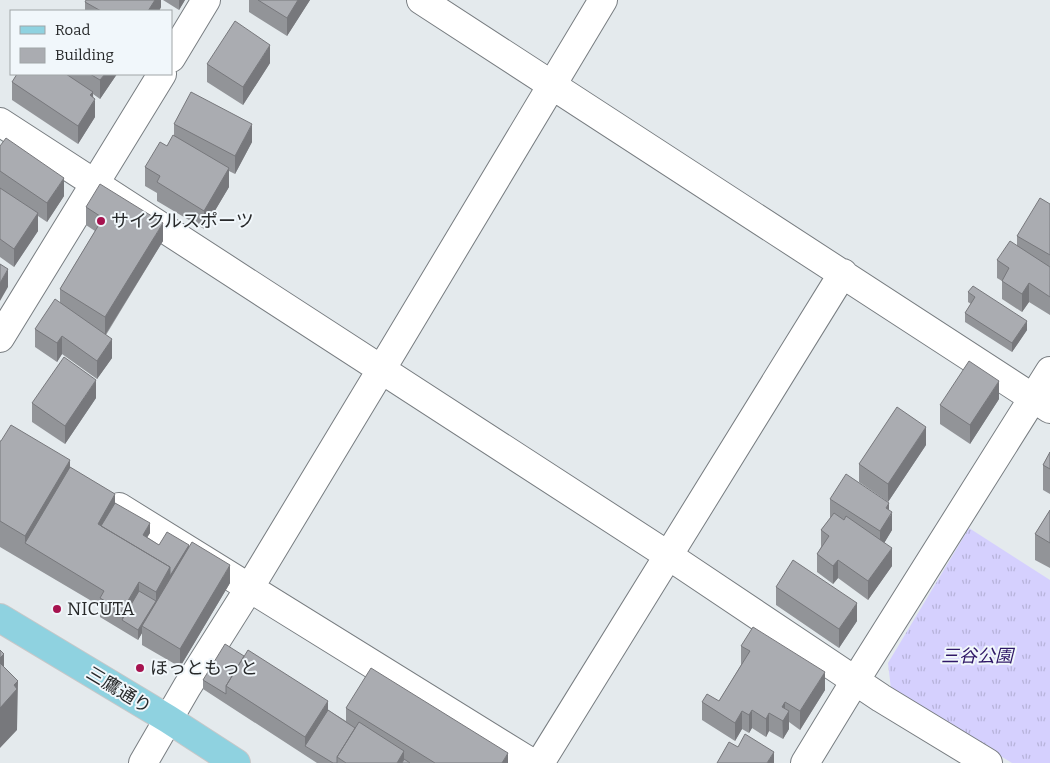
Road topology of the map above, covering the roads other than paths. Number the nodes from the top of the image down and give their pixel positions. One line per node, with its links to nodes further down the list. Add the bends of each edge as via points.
1 (206, 0): 4 (street)
2 (420, 0): 6 (street)
3 (603, 0): 6 (street)
4 (172, 56)
5 (161, 75): 8 (street)
6 (552, 85): 9 (street); 11 (street)
7 (0, 122): 8 (street)
8 (95, 185): 10 (street); 11 (street)
9 (843, 273): 13 (street); 15 (street)
10 (0, 338)
11 (381, 370): 15 (street); 16 (street)
12 (1050, 371): 13 (street)
13 (1042, 404): 18 (street)
14 (100, 495): 16 (street)
15 (669, 556): 18 (street); 23 (street)
16 (250, 587): 19 (street); 22 (street)
17 (0, 618): 19 (main road, 三鷹通り)
18 (855, 681): 24 (street); 25 (street)
19 (168, 719): 20 (street); 21 (main road, 三鷹通り)
20 (143, 763)
21 (236, 763)
22 (532, 763)
23 (540, 763)
24 (805, 763)
25 (988, 763)

